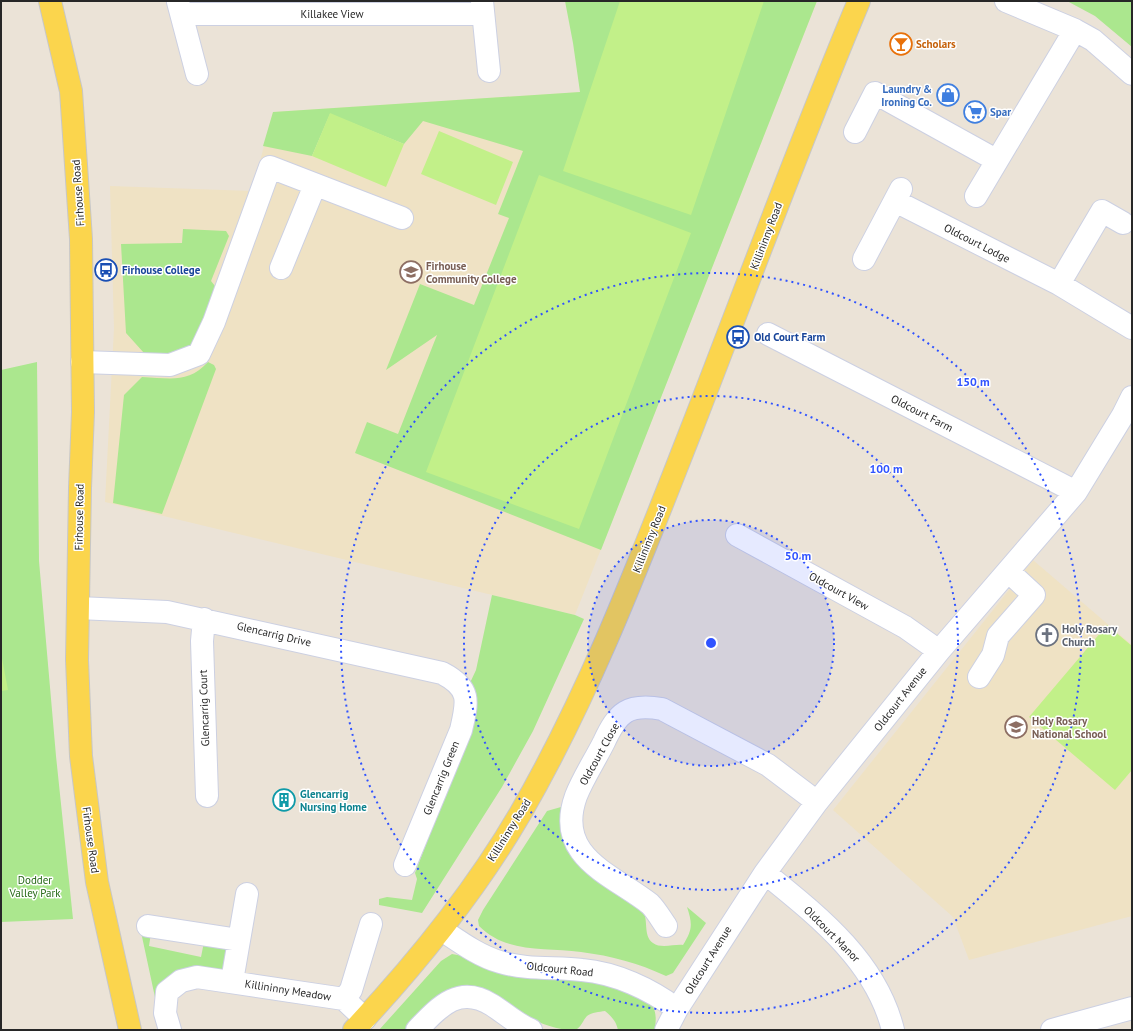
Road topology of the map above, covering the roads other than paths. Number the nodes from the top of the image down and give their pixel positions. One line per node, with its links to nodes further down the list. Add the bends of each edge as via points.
1 (50, 1): 21 (main road, Firhouse Road, via 71,91 81,239)
2 (859, 1): 39 (main road, Killininny Road, via 816,104 647,544 606,643 566,727 518,817)
3 (1006, 1): 6 (street)
4 (482, 7): 5 (street, Killakee View); 7 (street, Killakee View)
5 (180, 8): 8 (street, Killakee View)
6 (1075, 30): 9 (street, via 1093,40); 11 (street)
7 (489, 71)
8 (197, 74)
9 (1132, 74)
10 (855, 132): 11 (street, via 874,92)
11 (996, 160): 13 (street)
12 (315, 185): 14 (street); 17 (street); 21 (street, via 270,167 214,322 199,354 170,365)
13 (976, 196)
14 (402, 218)
15 (1124, 223): 18 (street, via 1102,211)
16 (864, 259): 18 (street, Oldcourt Lodge, via 898,195)
17 (281, 268)
18 (1059, 284): 19 (street, Oldcourt Lodge)
19 (1132, 328)
20 (768, 334): 23 (street, Oldcourt Farm)
21 (82, 362): 26 (main road, Firhouse Road)
22 (1129, 408): 23 (street, Oldcourt Avenue)
23 (1076, 492): 25 (street, Oldcourt Avenue)
24 (737, 535): 28 (street, Oldcourt View, via 905,627)
25 (1008, 571): 28 (street, Oldcourt Avenue); 29 (street, via 1034,595 998,636 993,655)
26 (78, 608): 27 (street, Glencarrig Drive, via 167,612); 46 (main road, Firhouse Road, via 77,660 81,756 90,833 97,882)
27 (204, 619): 30 (street, Glencarrig Drive, via 442,673 454,679); 31 (street, Glencarrig Court, via 202,641)
28 (938, 651): 32 (street, Oldcourt Avenue)
29 (979, 677)
30 (463, 688): 33 (street, Glencarrig Green, via 466,710 461,730)
31 (207, 796)
32 (817, 802): 34 (street, Oldcourt Avenue); 38 (street, Oldcourt Close, via 768,765 662,709 643,706 624,712 611,726 576,795 571,816 574,837 582,855 599,871 651,905)
33 (405, 865)
34 (765, 873): 43 (street, Oldcourt Avenue); 51 (street, Oldcourt Manor, via 819,918 856,955 876,986)
35 (248, 894): 40 (street, Killininny Meadow)
36 (370, 924): 42 (street, Killininny Meadow, via 351,990)
37 (148, 926): 40 (street)
38 (666, 926)
39 (442, 930): 43 (street, Oldcourt Road, via 476,952 500,962 529,967 584,970 623,980 651,991); 45 (main road, Killininny Road)
40 (240, 940): 41 (street, Killininny Meadow)
41 (232, 981): 42 (street, Killininny Meadow); 47 (street, Killininny Meadow, via 197,977 181,981 167,992 165,1013)
42 (344, 999): 45 (street, Killininny Meadow)
43 (677, 1008): 50 (street)
44 (1132, 1008): 52 (street)
45 (359, 1024)
46 (130, 1030)
47 (170, 1030)
48 (417, 1030): 49 (street, via 438,1008 454,998 473,996 492,1004)
49 (530, 1030)
50 (666, 1030)
51 (893, 1030)
52 (1052, 1030)

